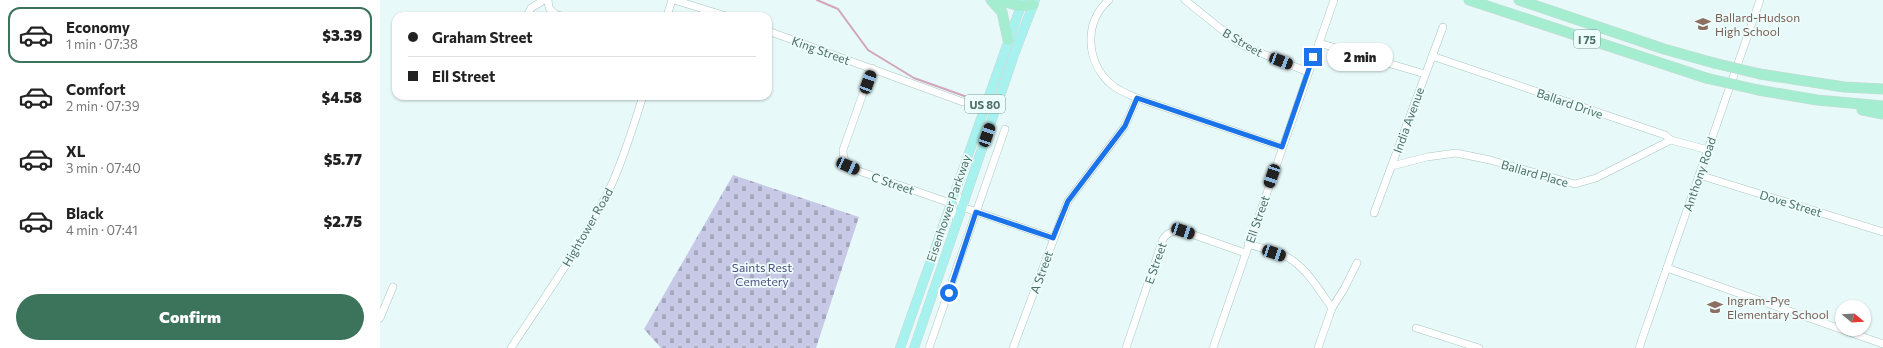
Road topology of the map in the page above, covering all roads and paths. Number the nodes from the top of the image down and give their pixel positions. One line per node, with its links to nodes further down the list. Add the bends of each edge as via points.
1 (544, 0): 13 (street)
2 (548, 0): 14 (street, via 548,8)
3 (673, 0): 15 (street); 16 (street)
4 (991, 0): 19 (highway, via 1002,12)
5 (999, 0): 12 (highway)
6 (1109, 0): 26 (street, via 1099,12 1092,29 1092,55 1097,67 1111,85)
7 (1185, 0): 23 (street, B Street, via 1237,42)
8 (1334, 0): 20 (street, Ell Street)
9 (1469, 0): 29 (highway, I 75, bridge, via 1706,78 1758,90)
10 (1519, 0): 25 (highway, I 75, bridge, via 1664,49 1714,63 1760,74 1825,84)
11 (1760, 0): 35 (street, Anthony Road)
12 (1028, 2): 19 (main road, Eisenhower Parkway / US 80); 40 (main road, Eisenhower Parkway / US 80)
13 (529, 12)
14 (553, 12)
15 (668, 12)
16 (713, 12)
17 (1443, 27): 21 (street, India Avenue)
18 (772, 32): 22 (street, King Street)
19 (1008, 40): 38 (main road, Eisenhower Parkway / US 80)
20 (1318, 43): 23 (street, Ell Street); 24 (street)
21 (1432, 56): 24 (street, India Avenue); 33 (street, Ballard Drive, via 1665,135)
22 (872, 68): 28 (street, King Street); 39 (street, C Street, via 843,150 845,162 859,171)
23 (1308, 72): 34 (street, Ell Street)
24 (1425, 74): 36 (street, India Avenue)
25 (1883, 88)
26 (1137, 98): 34 (street); 45 (street, A Street, via 1115,140 1068,201)
27 (642, 100): 55 (street, Hightower Road, via 620,162 600,207 578,246)
28 (963, 102)
29 (1833, 102): 30 (highway, I 75); 31 (highway)
30 (1883, 106)
31 (1883, 114)
32 (1005, 129): 41 (street)
33 (1671, 140): 35 (street, Ballard Drive); 36 (street, Ballard Place, via 1596,178 1575,184 1456,153)
34 (1282, 147): 46 (street, Ell Street)
35 (1708, 150): 37 (street, Anthony Road)
36 (1392, 166): 42 (street, India Avenue)
37 (1699, 175): 44 (street, Dove Street); 49 (street, Anthony Road)
38 (955, 189): 39 (main road, Eisenhower Parkway / US 80); 40 (street)
39 (950, 203): 43 (street); 56 (main road, Eisenhower Parkway / US 80)
40 (962, 207): 41 (street); 43 (main road, Eisenhower Parkway / US 80)
41 (976, 212): 45 (street); 58 (street)
42 (1374, 213)
43 (957, 220): 57 (main road, Eisenhower Parkway / US 80)
44 (1883, 232)
45 (1053, 238): 59 (street, A Street)
46 (1248, 244): 47 (street, Ell Street); 51 (street, via 1287,257 1306,272)
47 (1245, 253): 60 (street, E Street, via 1183,231 1166,234); 61 (street, Ell Street)
48 (1357, 263): 51 (street)
49 (1667, 268): 54 (street); 64 (street, Anthony Road)
50 (393, 287): 52 (street)
51 (1332, 308): 62 (street)
52 (380, 318)
53 (1416, 328): 63 (street)
54 (1883, 344)
55 (511, 348)
56 (900, 348)
57 (914, 348)
58 (929, 348)
59 (1013, 348)
60 (1126, 348)
61 (1213, 348)
62 (1318, 348)
63 (1479, 348)
64 (1639, 348)

